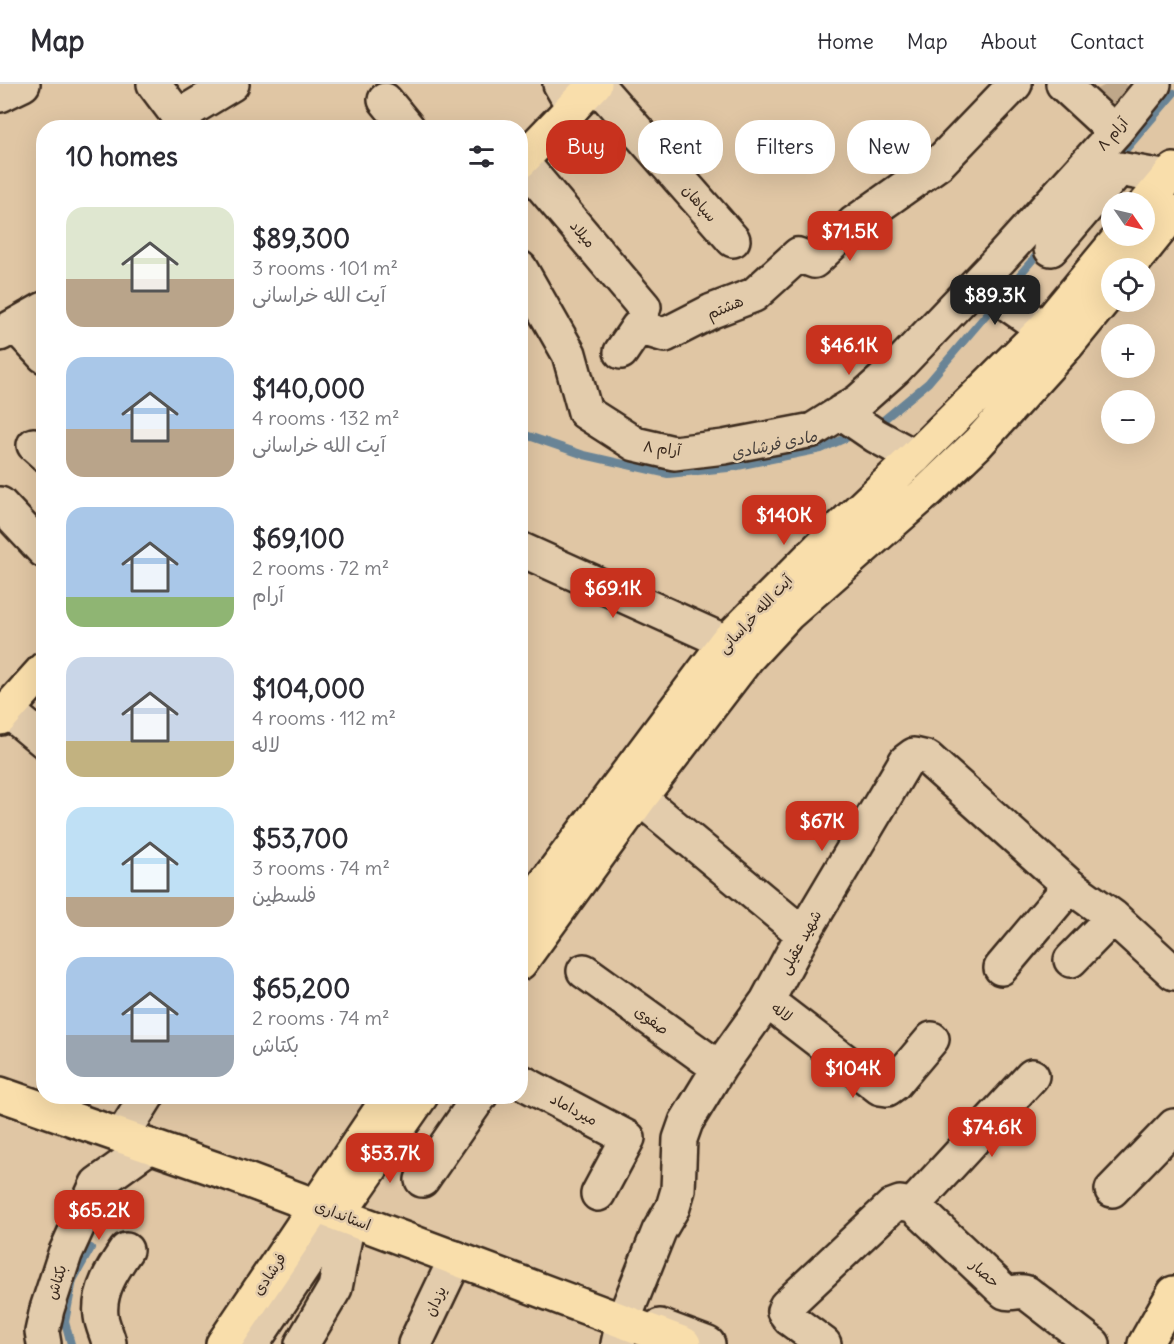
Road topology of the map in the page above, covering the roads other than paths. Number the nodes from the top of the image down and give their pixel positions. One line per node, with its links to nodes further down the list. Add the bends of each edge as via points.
1 (24, 84): 8 (street)
2 (154, 84): 10 (street)
3 (232, 84): 11 (street)
4 (1015, 84): 31 (street, هشتم, via 939,163 855,223 814,261 798,255 754,295 665,335 638,327)
5 (1063, 84): 13 (street)
6 (1154, 84): 13 (street, ۸ آرام)
7 (581, 90): 14 (main road); 19 (street, سپاهان)
8 (0, 95)
9 (385, 100): 12 (street)
10 (181, 120)
11 (186, 120)
12 (401, 120)
13 (1115, 132): 23 (street, ۸ آرام)
14 (528, 153)
15 (528, 169): 26 (street, میلاد)
16 (1171, 174): 17 (main road); 21 (street, via 1119,169)
17 (1155, 193)
18 (1174, 212): 22 (main road)
19 (733, 240)
20 (1113, 246): 28 (main road, آیت الله خراسانی)
21 (1051, 249)
22 (1137, 258)
23 (980, 280): 28 (street); 32 (street, ۸ آرام, via 895,369)
24 (528, 282): 32 (street, ۸ آرام, via 569,354 585,412 634,444 674,453 724,447 813,430)
25 (1101, 303): 41 (main road, آیت الله خراسانی, via 978,443 788,614 748,657)
26 (644, 307)
27 (36, 314): 29 (street)
28 (1044, 329): 33 (main road, آیت الله خراسانی)
29 (8, 330): 30 (street)
30 (36, 350)
31 (621, 352)
32 (841, 412): 33 (street)
33 (915, 457): 37 (main road, آیت الله خراسانی)
34 (0, 504): 35 (street)
35 (36, 542)
36 (528, 553): 37 (street)
37 (726, 642): 41 (main road, آیت الله خراسانی)
38 (36, 678): 39 (main road)
39 (4, 714): 40 (street)
40 (36, 736)
41 (638, 797): 43 (main road, آیت الله خراسانی); 45 (street); 46 (main road, آیت الله خراسانی)
42 (1070, 886): 44 (street, شهید عقیلی); 45 (street, شهید عقیلی, via 927,758 914,755 906,761); 48 (street)
43 (528, 909)
44 (1113, 917): 47 (street); 50 (street, شهید عقیلی)
45 (803, 934): 51 (street, شهید عقیلی)
46 (528, 952)
47 (1071, 960)
48 (1001, 968)
49 (584, 971): 53 (street, صفوی)
50 (1174, 973)
51 (767, 1001): 52 (street, لاله, via 880,1088 887,1089 894,1083); 53 (street, شهید عقیلی)
52 (932, 1039)
53 (719, 1068): 74 (street, شهید عقیلی, via 686,1122 680,1139 674,1207 659,1231)
54 (1032, 1076): 69 (street)
55 (0, 1085): 58 (street)
56 (528, 1085): 68 (street, میرداماد, via 628,1137)
57 (0, 1094): 65 (main road, استانداری)
58 (36, 1098)
59 (51, 1104): 70 (street)
60 (145, 1104): 65 (street)
61 (408, 1104): 63 (main road)
62 (474, 1104): 66 (street)
63 (394, 1112): 70 (main road)
64 (1174, 1126): 67 (street)
65 (136, 1141): 70 (main road, استانداری); 75 (street, بکتاش, via 97,1184 65,1254)
66 (422, 1180)
67 (1112, 1190)
68 (598, 1194)
69 (913, 1205): 83 (street, via 892,1206 786,1306 784,1311 790,1319); 84 (street, حصار, via 1005,1292 1027,1293)
70 (326, 1206): 72 (main road, استانداری); 74 (street, استانداری); 77 (main road, فرشادی); 78 (street, فرشادی); 79 (street, via 335,1288)
71 (126, 1250): 76 (street, via 108,1276 104,1292 101,1315)
72 (456, 1258): 74 (main road, استانداری); 80 (street, یزدان)
73 (1174, 1293): 85 (main road)
74 (622, 1326): 81 (main road, استانداری); 82 (street, استانداری)
75 (38, 1340)
76 (110, 1344)
77 (223, 1344)
78 (252, 1344)
79 (302, 1344)
80 (415, 1344)
81 (684, 1344)
82 (708, 1344)
83 (824, 1344)
84 (1093, 1344)
85 (1144, 1344)

